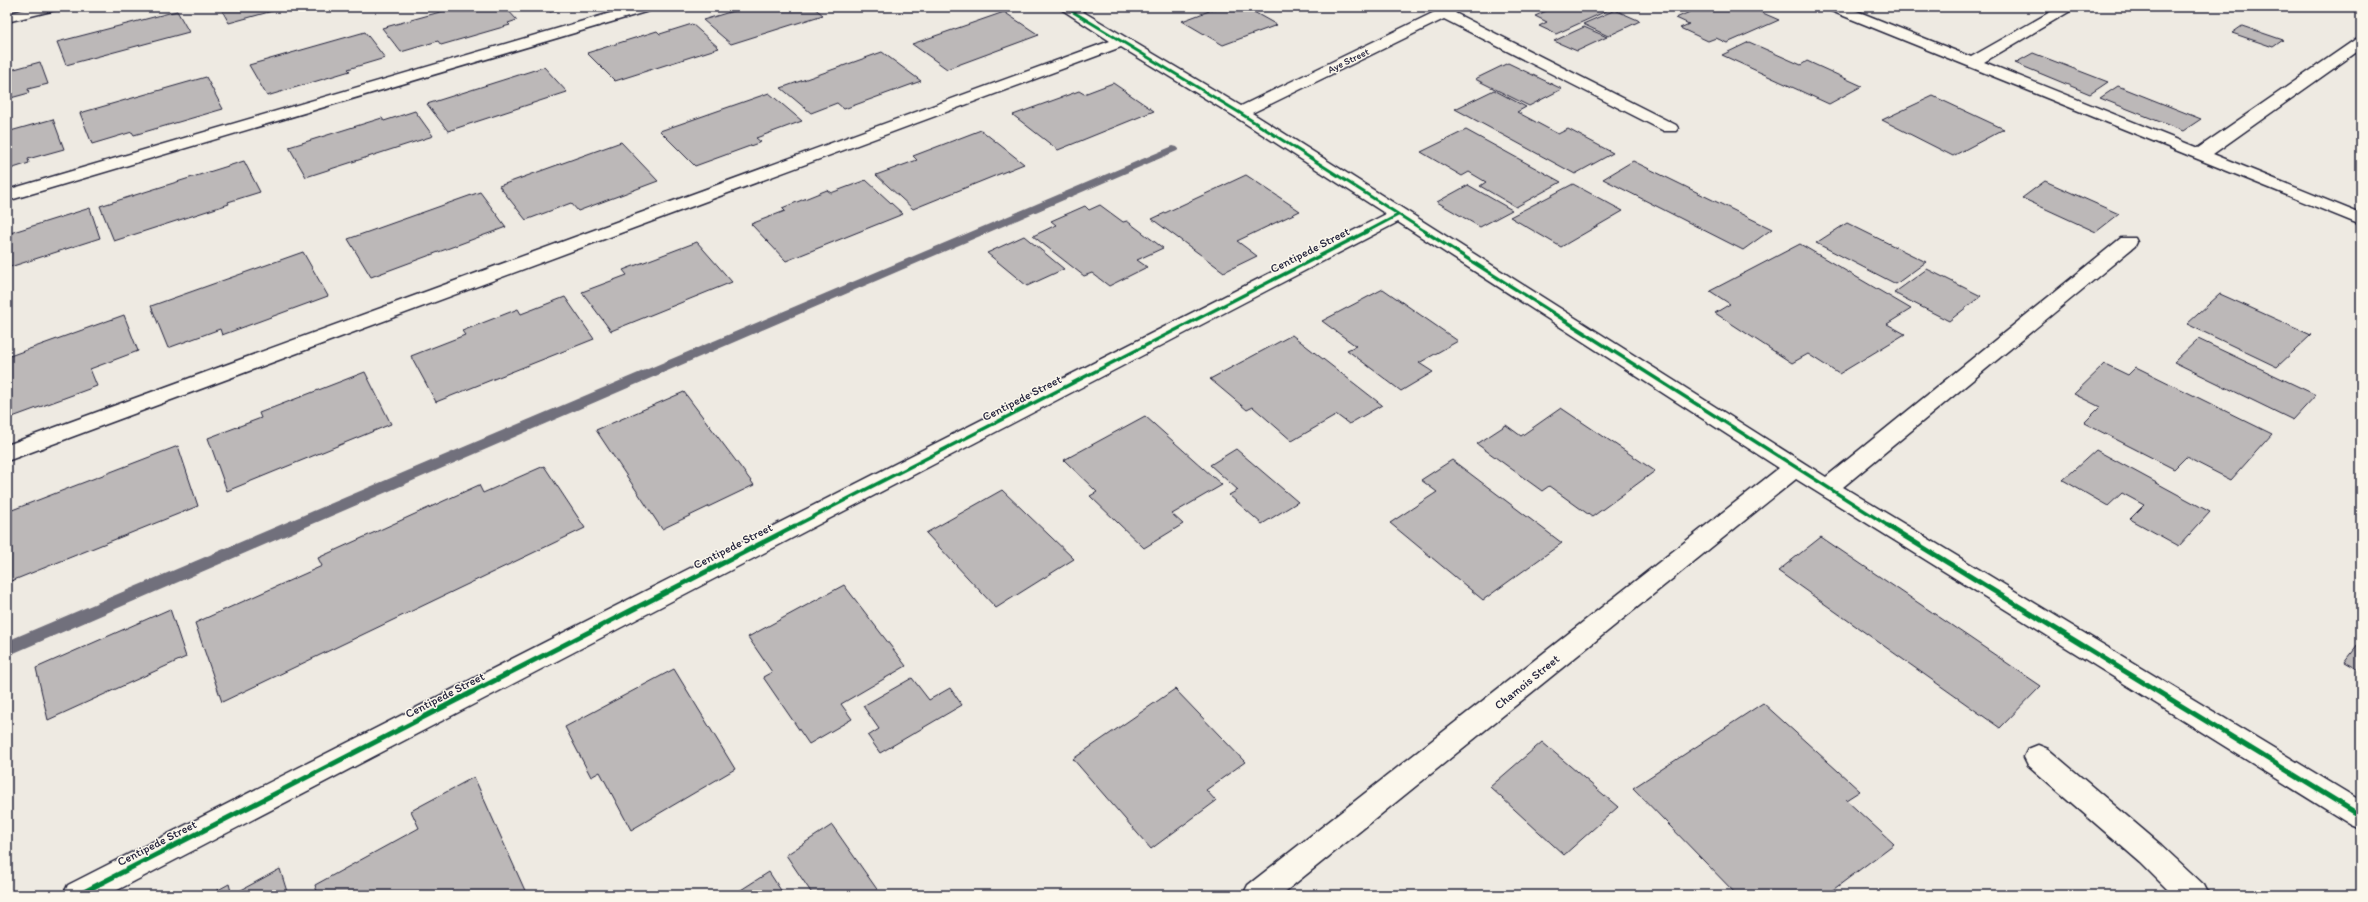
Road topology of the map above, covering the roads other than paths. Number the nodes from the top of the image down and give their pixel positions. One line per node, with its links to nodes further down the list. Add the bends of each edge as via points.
1 (50, 7): 7 (street)
2 (647, 7): 14 (street)
3 (1065, 7): 8 (street)
4 (1834, 7): 10 (street)
5 (2070, 7): 10 (street)
6 (1450, 10): 11 (street, Aye Street); 12 (street)
7 (7, 18)
8 (1121, 42): 11 (street); 18 (street)
9 (2361, 42): 13 (street)
10 (1971, 63): 13 (street)
11 (1240, 113): 15 (street)
12 (1670, 128)
13 (2200, 155): 16 (street)
14 (7, 196)
15 (1398, 215): 19 (street); 23 (street, Centipede Street)
16 (2361, 220)
17 (2128, 242): 20 (street)
18 (7, 453)
19 (1795, 468): 20 (street); 24 (street, Chamois Street)
20 (1827, 488): 22 (street)
21 (2038, 757): 25 (street, via 2151,854)
22 (2361, 816)
23 (78, 895)
24 (1258, 895)
25 (2194, 895)

